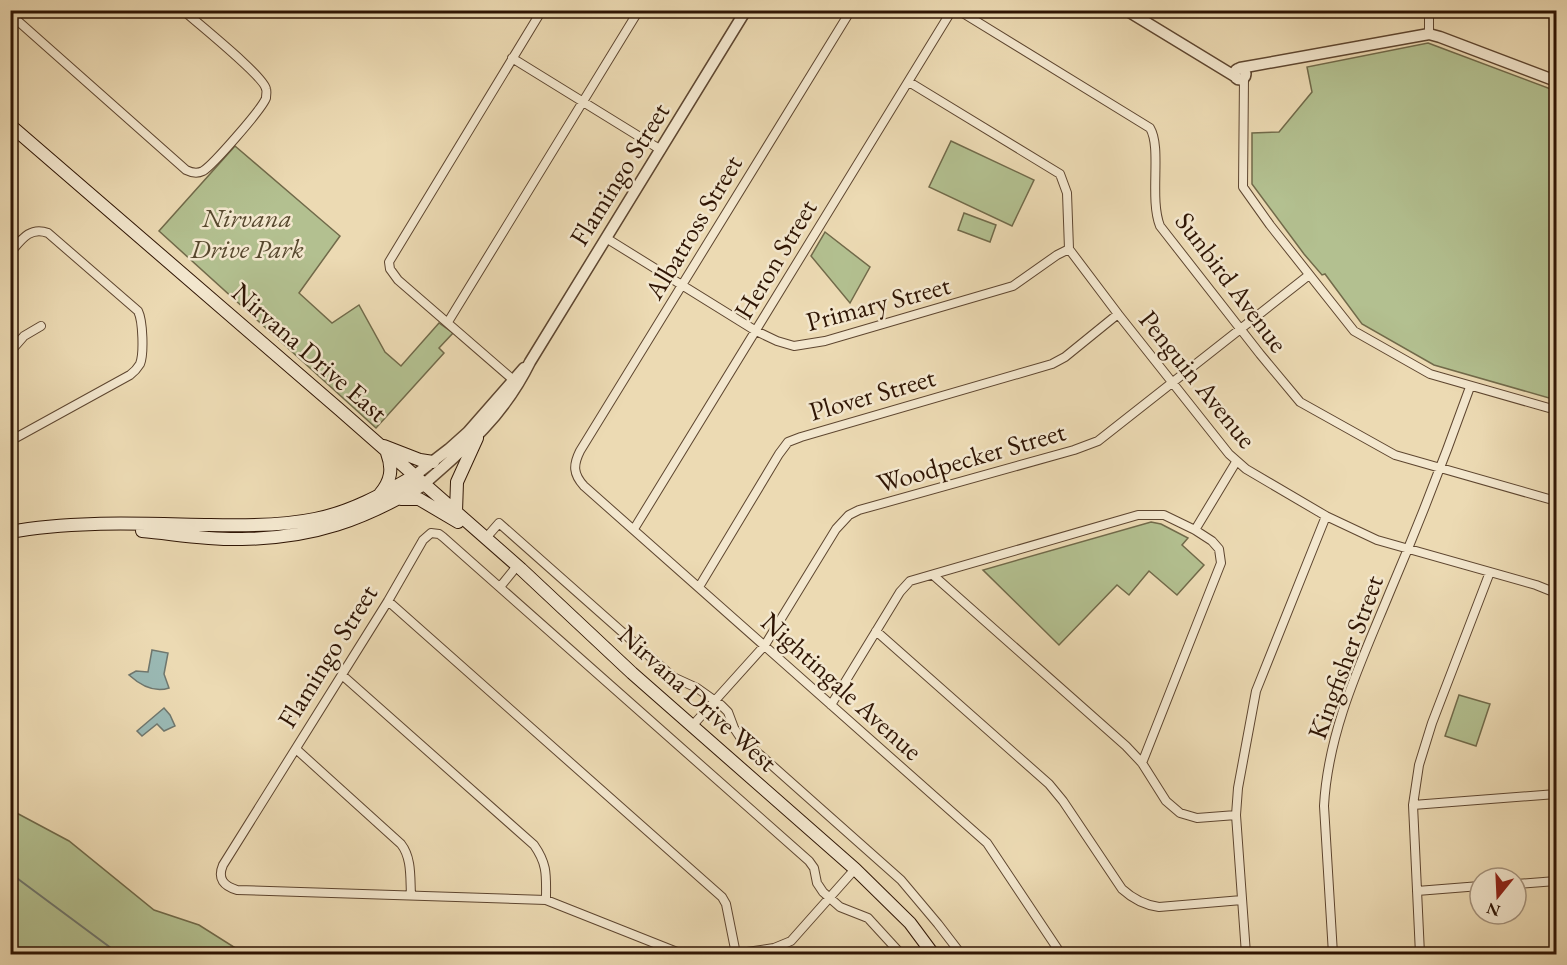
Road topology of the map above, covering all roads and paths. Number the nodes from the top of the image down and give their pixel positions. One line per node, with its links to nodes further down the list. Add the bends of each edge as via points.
1 (183, 10): 10 (street, via 267,91 265,100 237,135 201,172 191,172)
2 (542, 10): 12 (street)
3 (639, 10): 16 (street)
4 (746, 10): 18 (street, Flamingo Street)
5 (851, 10): 23 (street, Albatross Street)
6 (952, 10): 15 (street, Heron Street)
7 (958, 10): 27 (street, Sunbird Avenue, via 1149,128 1154,147 1155,210 1160,226)
8 (1126, 10): 13 (street, via 1213,63)
9 (1430, 10): 11 (street)
10 (10, 14)
11 (1430, 34): 13 (street, via 1267,64); 14 (street)
12 (512, 58): 16 (street); 25 (street, via 389,262 398,280)
13 (1240, 74): 22 (street, via 1243,187)
14 (1557, 81)
15 (909, 82): 20 (street, via 1060,174 1068,192); 28 (street, Heron Street)
16 (583, 101): 18 (street); 25 (street)
17 (10, 125): 36 (main road, Nirvana Drive East)
18 (661, 150): 19 (street, Flamingo Street)
19 (606, 238): 23 (street, Primary Street); 30 (street, Flamingo Street)
20 (1069, 249): 24 (street, Penguin Avenue); 28 (street, Primary Street, via 1013,286 825,340 789,346)
21 (10, 253): 35 (street, via 30,232 48,233 138,311 142,356 138,368 130,375)
22 (1309, 275): 27 (street, Woodpecker Street); 32 (street, via 1358,334 1430,374)
23 (682, 285): 28 (street, Primary Street); 39 (street, Albatross Street, via 580,451)
24 (1118, 314): 31 (street, Penguin Avenue); 57 (street, Plover Street, via 1052,364 788,442)
25 (448, 321): 30 (street)
26 (40, 326): 29 (street)
27 (1240, 329): 31 (street, Woodpecker Street); 40 (street, Sunbird Avenue, via 1300,402 1385,451)
28 (756, 331): 48 (street, Heron Street)
29 (10, 352)
30 (516, 382): 34 (street, Flamingo Street); 37 (street, Flamingo Street)
31 (1173, 382): 38 (street, Penguin Avenue); 61 (street, Woodpecker Street, via 1091,444 849,515 836,529)
32 (1470, 387): 33 (street); 40 (street, Kingfisher Street)
33 (1557, 410)
34 (477, 438): 41 (street, Flamingo Street); 45 (main road, via 456,489)
35 (10, 441)
36 (383, 448): 37 (main road); 41 (main road, Nirvana Drive East); 42 (main road, via 391,470 387,487)
37 (433, 462): 41 (street, Flamingo Street)
38 (1236, 462): 46 (street, Penguin Avenue); 49 (street)
39 (574, 468): 48 (street, Nightingale Avenue, via 584,486)
40 (1440, 469): 44 (street, Sunbird Avenue); 52 (street, Kingfisher Street)
41 (419, 480): 42 (main road); 43 (main road); 45 (main road, Nirvana Drive West)
42 (377, 498): 47 (main road, via 315,519 277,524)
43 (399, 499): 47 (main road, via 338,525 272,538 227,539); 51 (main road, via 419,499)
44 (1557, 501)
45 (456, 512): 51 (main road, Nirvana Drive West)
46 (1326, 516): 52 (street, Penguin Avenue, via 1377,540); 70 (street, via 1256,691)
47 (79, 525): 50 (main road)
48 (634, 529): 57 (street, Nightingale Avenue)
49 (1195, 530): 55 (street, via 1164,515 1146,514); 67 (street, via 1219,549 1220,569)
50 (10, 532)
51 (481, 536): 53 (main road, Nirvana Drive West); 63 (street, via 500,523 673,676)
52 (1408, 549): 54 (street, Penguin Avenue); 89 (street, Kingfisher Street, via 1345,704 1329,771 1324,806)
53 (517, 566): 56 (street); 65 (main road, Nirvana Drive West)
54 (1490, 572): 58 (street, Penguin Avenue); 69 (street, via 1432,723 1419,765)
55 (933, 575): 60 (street, via 906,584); 67 (street)
56 (500, 587): 59 (street, Flamingo Street, via 443,537 431,533 423,540); 77 (street, via 809,861 819,887)
57 (699, 587): 61 (street, Nightingale Avenue)
58 (1557, 593)
59 (388, 601): 62 (street, Flamingo Street); 82 (street, via 722,897)
60 (876, 631): 64 (street); 79 (street, via 1049,784 1131,897 1159,907)
61 (765, 645): 63 (street, Woodpecker Street); 64 (street, Nightingale Avenue)
62 (342, 675): 66 (street, Flamingo Street); 78 (street, via 534,845 546,870)
63 (715, 700): 65 (street, Woodpecker Street); 86 (street, via 728,712 740,737 901,880)
64 (831, 705): 87 (street, Nightingale Avenue, via 987,843)
65 (693, 725): 71 (main road, Nirvana Drive West)
66 (296, 749): 76 (street, via 406,850); 76 (street, Flamingo Street, via 223,865 220,876 225,885 237,890)
67 (1142, 763): 70 (street, via 1166,801 1180,813 1197,819)
68 (1557, 794): 69 (street)
69 (1413, 804): 75 (street)
70 (1236, 815): 79 (street)
71 (855, 869): 77 (street); 85 (main road, Nirvana Drive West, via 909,923)
72 (1557, 881): 73 (street)
73 (1528, 883)
74 (1468, 887): 75 (street)
75 (1417, 891): 90 (street)
76 (411, 895): 78 (street)
77 (830, 899): 80 (street, via 796,936); 84 (street, via 868,918)
78 (546, 900): 81 (street)
79 (1242, 900): 88 (street)
80 (774, 948): 82 (street); 83 (street)
81 (682, 954)
82 (734, 954)
83 (782, 954)
84 (901, 954)
85 (933, 954)
86 (961, 954)
87 (1061, 954)
88 (1246, 954)
89 (1333, 954)
90 (1420, 954)

